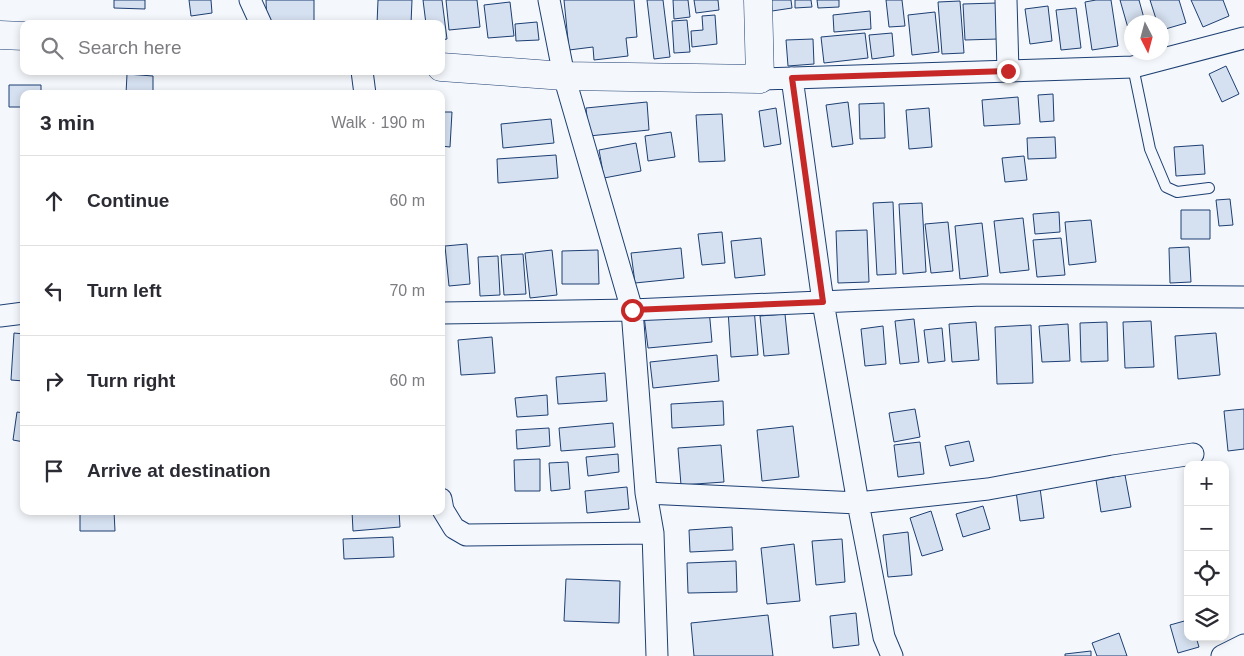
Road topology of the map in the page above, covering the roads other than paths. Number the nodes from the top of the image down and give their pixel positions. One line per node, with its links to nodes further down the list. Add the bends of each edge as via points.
1 (250, 0): 5 (street)
2 (549, 0): 13 (street)
3 (758, 0): 15 (street)
4 (1006, 0): 11 (street)
5 (258, 20)
6 (0, 35): 7 (street)
7 (20, 36)
8 (1244, 38): 10 (street)
9 (445, 67): 13 (street)
10 (1133, 67): 11 (street); 17 (lane, via 1150,149 1166,187 1177,192)
11 (1008, 71): 14 (street)
12 (363, 75): 16 (street)
13 (564, 76): 15 (street); 20 (street)
14 (792, 78): 15 (street); 19 (street)
15 (760, 79)
16 (364, 90)
17 (1209, 188)
18 (1244, 297): 19 (street, via 982,295)
19 (823, 302): 20 (street); 26 (street)
20 (632, 310): 21 (street); 25 (street)
21 (445, 313)
22 (20, 314): 23 (street)
23 (0, 316)
24 (1193, 454): 26 (street, via 988,489)
25 (646, 492): 26 (street); 28 (street)
26 (858, 503): 31 (street, via 884,637)
27 (445, 513): 28 (street, via 454,528 466,535)
28 (653, 533): 30 (street)
29 (1244, 645): 32 (street)
30 (657, 656)
31 (892, 656)
32 (1222, 656)

